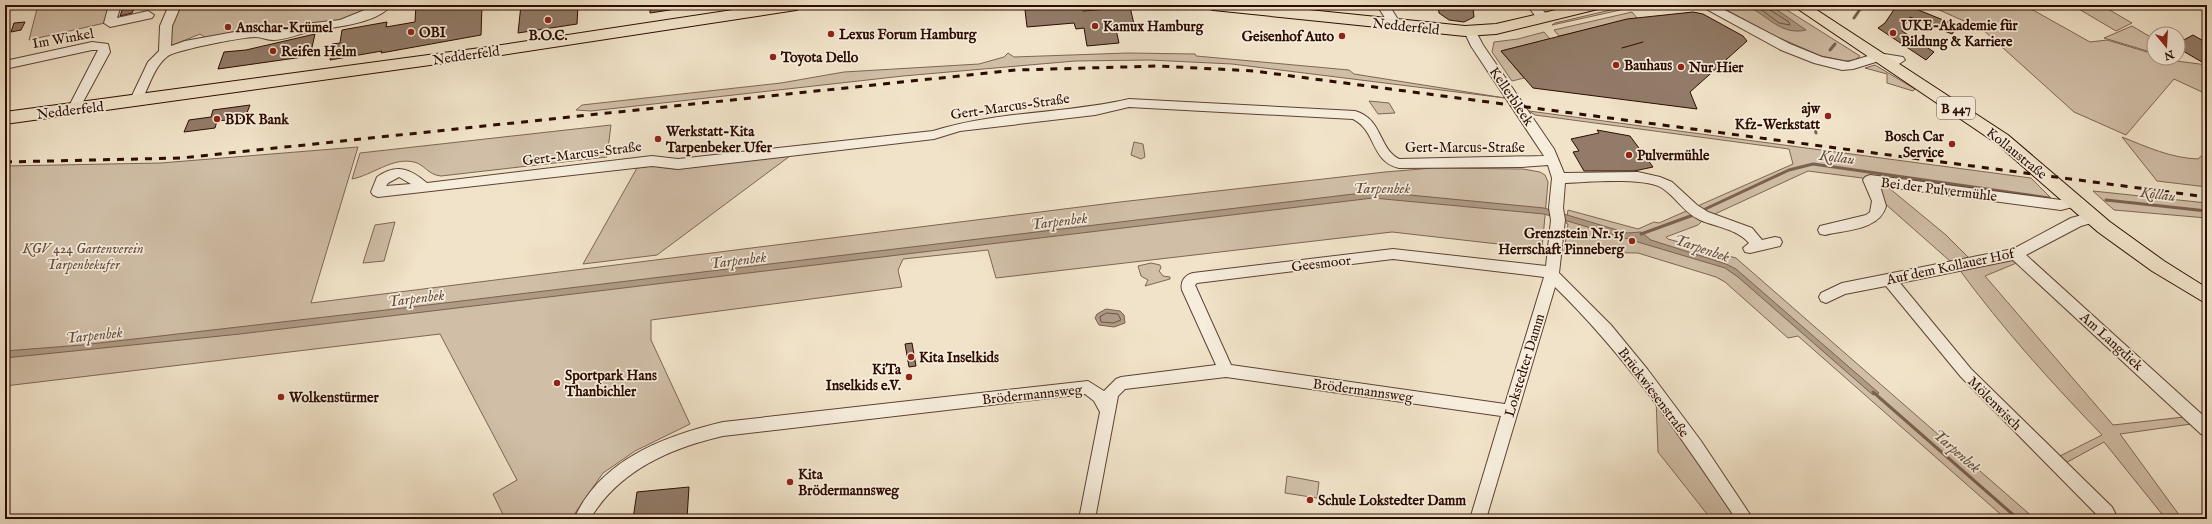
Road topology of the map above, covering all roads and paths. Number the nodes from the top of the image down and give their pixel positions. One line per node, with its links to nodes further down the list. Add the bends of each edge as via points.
1 (115, 5): 13 (street, via 110,23)
2 (175, 5): 17 (street, via 166,26)
3 (385, 5): 17 (street, via 377,12 342,24 273,36 240,35 185,45)
4 (796, 5): 21 (main road, Nedderfeld)
5 (1213, 5): 12 (main road, Nedderfeld)
6 (1383, 5): 15 (street, via 1391,18)
7 (1533, 5): 14 (street)
8 (1597, 5): 14 (main road, Nedderfeld)
9 (1707, 5): 18 (street, via 1778,43 1824,62 1848,67)
10 (1799, 5): 18 (main road, Kollaustraße / B 447)
11 (1818, 5): 19 (main road, Kollaustraße / B 447)
12 (1283, 9): 15 (main road, Nedderfeld)
13 (148, 15)
14 (1543, 18): 16 (main road, Nedderfeld, via 1496,29)
15 (1391, 25): 16 (main road, Nedderfeld)
16 (1470, 31): 24 (street, Kellerbleek)
17 (165, 52): 21 (street, via 154,62)
18 (1879, 57): 19 (street); 27 (main road, Kollaustraße / B 447, via 2002,139)
19 (1899, 60): 35 (main road, Kollaustraße / B 447, via 2010,136 2121,231)
20 (5, 64): 22 (street, Im Winkel, via 92,46 104,47 104,52)
21 (135, 102): 22 (main road, Nedderfeld)
22 (73, 110): 23 (main road, Nedderfeld)
23 (5, 118)
24 (1554, 160): 25 (street, Kellerbleek); 26 (street, Gert-Marcus-Straße, via 1525,164 1436,161 1396,163 1389,158 1368,122 1355,115 1129,103 1090,112 959,127 934,135 678,164 646,162)
25 (1559, 178): 28 (street, Kellerbleek); 31 (street, via 1638,177 1655,180 1667,184 1697,212 1747,232 1754,247)
26 (425, 188)
27 (2075, 202): 29 (main road, Kollaustraße / B 447); 30 (street, Bei der Pulvermühle, via 2061,205 1870,180 1878,195 1879,210 1876,216)
28 (1557, 214): 33 (street, Lokstedter Damm)
29 (2093, 217): 32 (street, Auf dem Kollauer Hof, via 2076,222); 37 (main road, Kollaustraße / B 447, via 2152,262)
30 (1825, 230)
31 (1775, 242)
32 (2016, 254): 34 (street, Auf dem Kollauer Hof); 41 (street, Am Langdiek)
33 (1552, 274): 38 (street, Geesmoor, via 1393,254 1193,278 1188,284 1189,290); 40 (street, Lokstedter Damm); 45 (street, Brückwiesenstraße, via 1590,312 1628,356)
34 (1889, 279): 36 (street, Auf dem Kollauer Hof, via 1842,289); 46 (street, Mölenwisch, via 1966,373)
35 (2207, 289)
36 (1826, 297)
37 (2207, 298)
38 (1226, 371): 39 (street, Brödermannsweg, via 1121,384 1110,393); 40 (street, Brödermannsweg)
39 (1106, 409): 42 (street, Brödermannsweg, via 1099,396 1088,387 734,427 693,436 661,447 613,479); 43 (street)
40 (1510, 411): 44 (street, Lokstedter Damm)
41 (2207, 429)
42 (582, 519)
43 (1087, 519)
44 (1478, 519)
45 (1745, 519)
46 (2110, 519)

